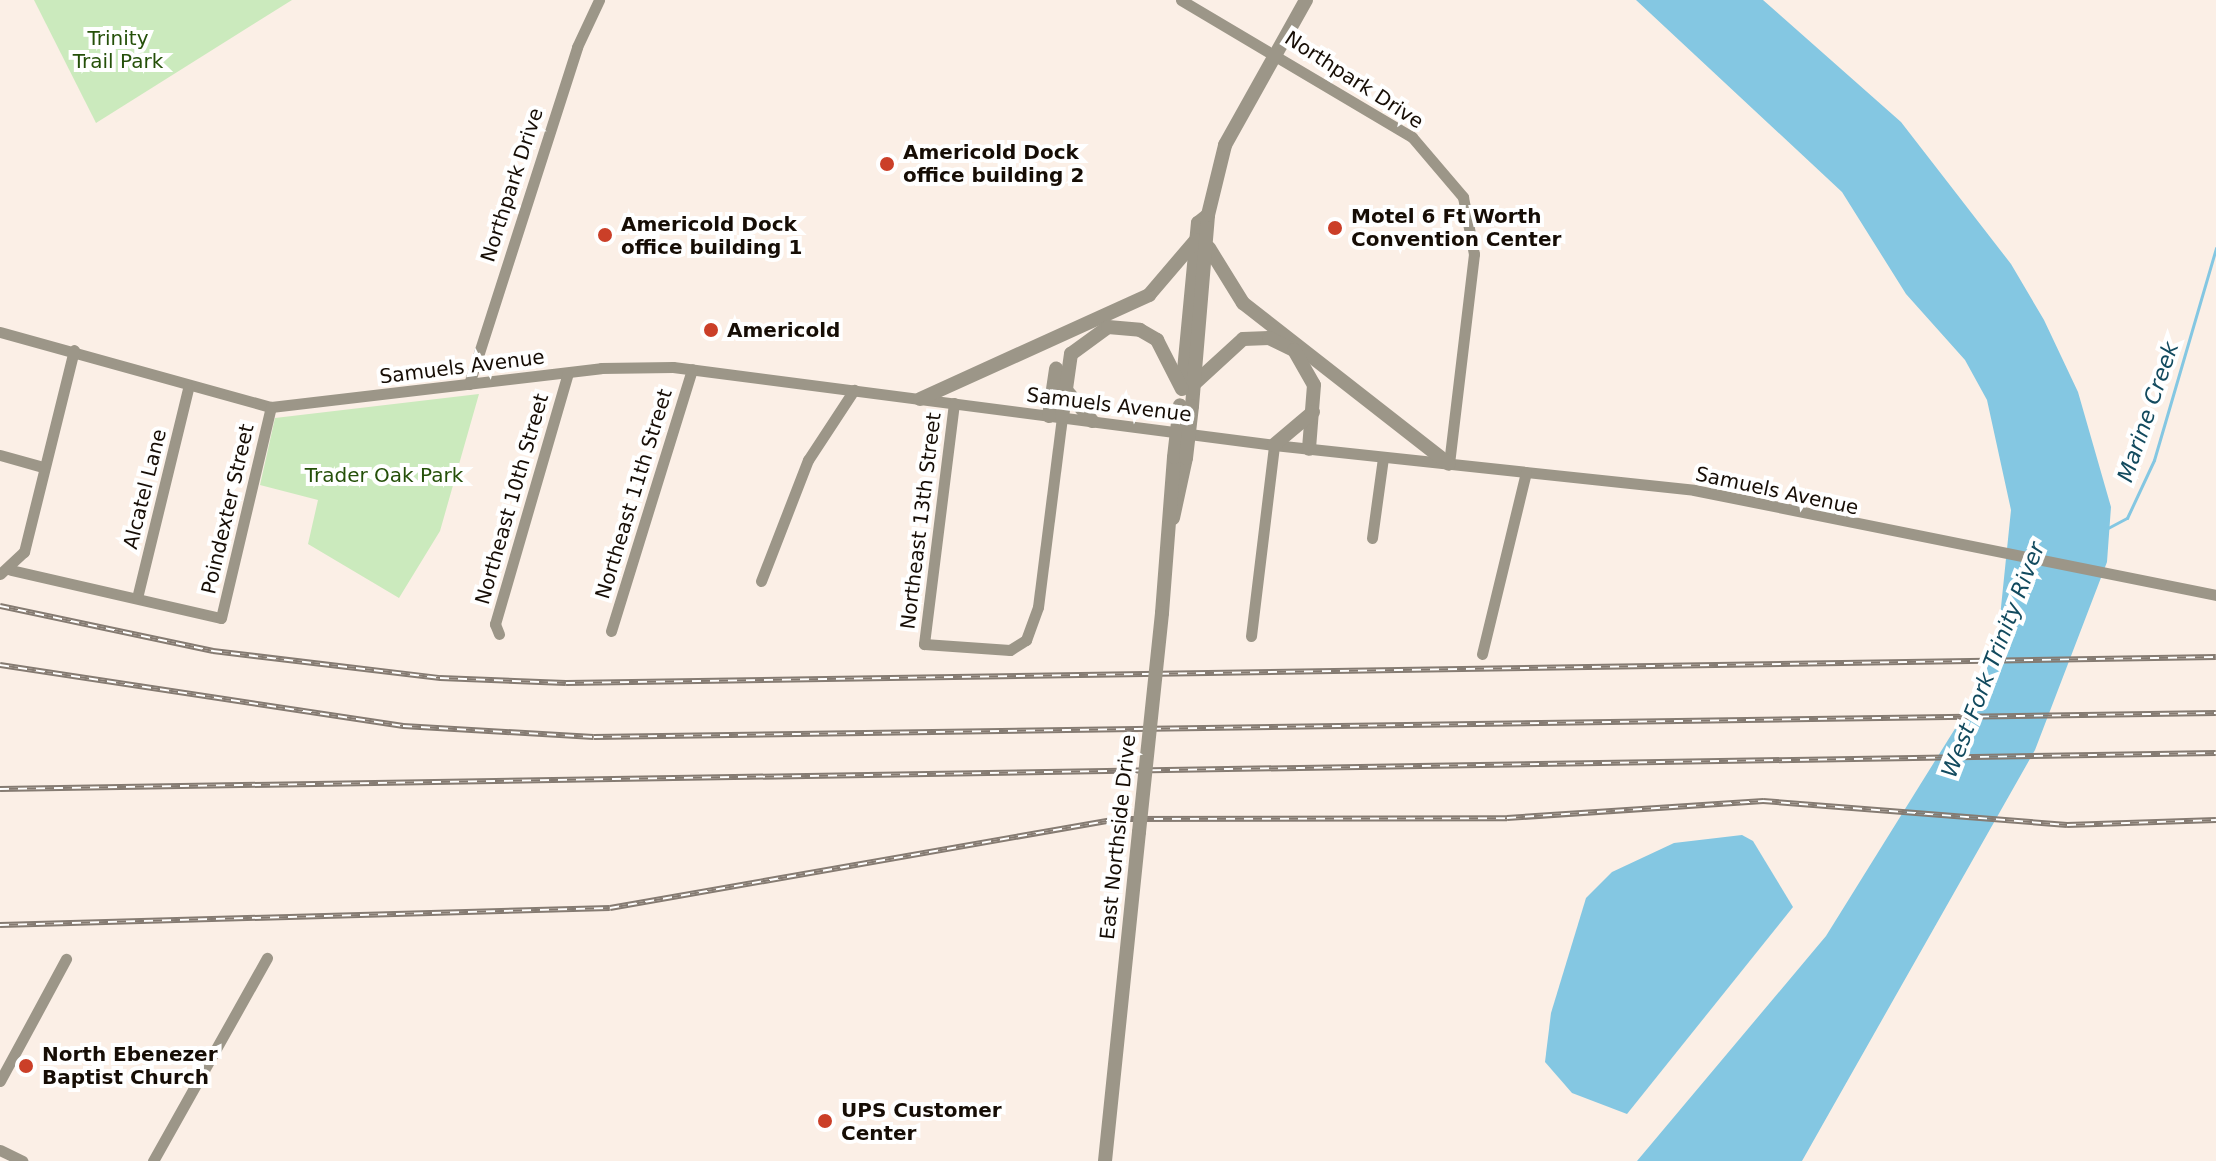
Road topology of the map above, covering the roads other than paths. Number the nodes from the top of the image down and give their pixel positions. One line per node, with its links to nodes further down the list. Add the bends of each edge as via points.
1 (599, 0): 12 (street, Northpark Drive, via 572,61)
2 (1181, 0): 4 (street, Northpark Drive)
3 (1306, 0): 4 (street, East Northside Drive)
4 (1275, 50): 5 (street, East Northside Drive, via 1225,145); 27 (street, Northpark Drive, via 1412,137 1463,197 1474,254)
5 (1202, 244): 7 (street, via 1149,295); 9 (street, via 1232,293); 14 (street, East Northside Drive)
6 (0, 332): 8 (street, Samuels Avenue)
7 (1073, 332): 17 (street); 21 (street, via 1055,372)
8 (74, 350): 15 (street, Samuels Avenue); 28 (street)
9 (1319, 360): 24 (street); 27 (street)
10 (692, 369): 11 (street, Samuels Avenue); 16 (street, Samuels Avenue); 35 (street, Northeast 11th Street)
11 (568, 373): 12 (street, Samuels Avenue); 36 (street, Northeast 10th Street, via 495,624)
12 (469, 384): 19 (street, Samuels Avenue)
13 (1063, 385): 14 (street, via 1078,344 1123,326 1157,340); 21 (street); 22 (street)
14 (1188, 386): 20 (street, via 1235,342 1269,338 1308,366); 45 (street, East Northside Drive, bridge)
15 (188, 388): 19 (street, Samuels Avenue); 34 (street, Alcatel Lane)
16 (854, 390): 17 (street, Samuels Avenue); 32 (street, via 808,460)
17 (920, 399): 18 (street, Samuels Avenue)
18 (954, 403): 21 (street, Samuels Avenue); 21 (street, Northeast 13th Street, via 924,644 1010,650 1026,640 1038,607)
19 (271, 407): 34 (street, Poindexter Street, via 221,618)
20 (1313, 412): 23 (street); 24 (street)
21 (1056, 416): 22 (street, Samuels Avenue)
22 (1092, 421): 23 (street, Samuels Avenue)
23 (1274, 445): 24 (street, Samuels Avenue); 37 (street)
24 (1313, 450): 26 (street, Samuels Avenue)
25 (0, 455): 28 (street)
26 (1383, 458): 27 (street, Samuels Avenue); 30 (street)
27 (1449, 464): 29 (street, Samuels Avenue)
28 (43, 467): 31 (street, via 24,552)
29 (1526, 472): 33 (street, Samuels Avenue, via 1736,497 1940,545); 38 (street)
30 (1372, 538)
31 (4, 573): 34 (street)
32 (761, 581)
33 (2216, 595)
34 (137, 598)
35 (611, 631)
36 (499, 634)
37 (1251, 636)
38 (1482, 654)
39 (267, 958): 44 (street)
40 (66, 959): 41 (street)
41 (0, 1081)
42 (0, 1150): 43 (street)
43 (23, 1161)
44 (153, 1161)
45 (1105, 1161)

